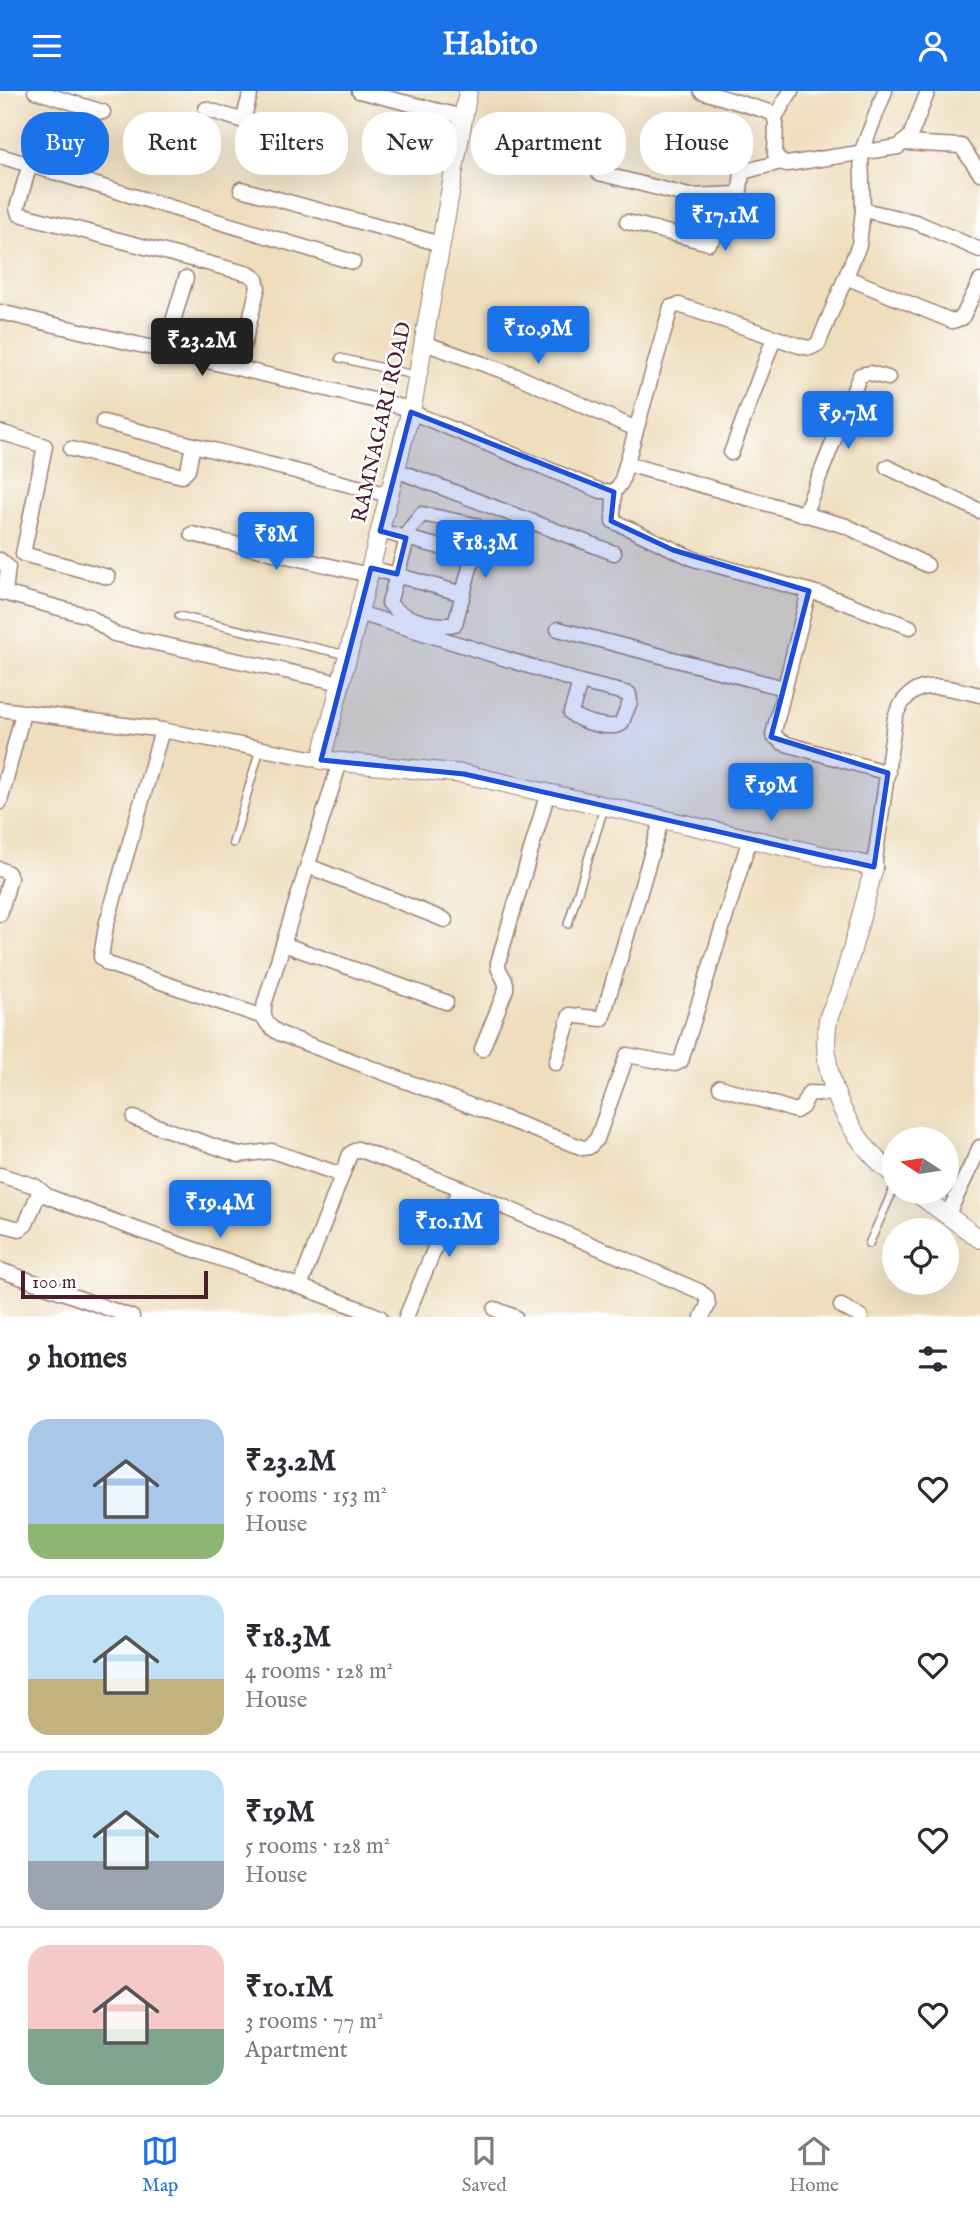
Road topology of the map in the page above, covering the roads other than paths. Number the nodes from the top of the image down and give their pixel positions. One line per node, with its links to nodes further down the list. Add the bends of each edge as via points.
1 (35, 91): 10 (street)
2 (251, 91): 11 (street)
3 (359, 91): 12 (street)
4 (468, 91): 12 (street, RAMNAGARI ROAD)
5 (701, 91): 13 (street)
6 (791, 91): 13 (street)
7 (885, 91): 16 (street)
8 (928, 91): 15 (street)
9 (206, 109): 14 (street)
10 (103, 112)
11 (245, 112)
12 (463, 117): 28 (street, RAMNAGARI ROAD)
13 (775, 117): 19 (street, via 775,154)
14 (235, 118)
15 (905, 143): 16 (street); 20 (street, via 961,146)
16 (861, 153): 19 (street, via 795,164); 26 (street)
17 (0, 156): 18 (street)
18 (21, 162)
19 (781, 162): 25 (street, via 744,170)
20 (980, 173)
21 (27, 175): 39 (street, via 19,214 256,279 258,287)
22 (66, 175): 30 (street)
23 (606, 175): 25 (street, via 689,196)
24 (241, 189): 28 (street)
25 (739, 194): 27 (street, via 737,217 709,243)
26 (863, 210): 29 (street, via 916,222); 32 (street, via 859,245)
27 (627, 222)
28 (441, 244): 36 (street, RAMNAGARI ROAD)
29 (980, 250)
30 (353, 262)
31 (186, 278): 37 (street)
32 (848, 278): 33 (street, via 952,321 962,318); 35 (street, via 818,344 806,348)
33 (980, 281)
34 (0, 312): 37 (street)
35 (774, 338): 44 (street, via 679,305 671,307); 48 (street)
36 (424, 343): 40 (street, RAMNAGARI ROAD); 44 (street, via 517,376)
37 (164, 351): 39 (street)
38 (340, 358): 40 (lane)
39 (237, 368): 42 (street)
40 (418, 376): 42 (street, RAMNAGARI ROAD)
41 (888, 378): 55 (street, via 860,375)
42 (411, 411): 51 (street, RAMNAGARI ROAD); 52 (street, via 601,491)
43 (103, 422): 46 (street)
44 (636, 429): 49 (street)
45 (0, 432): 65 (street, via 45,446 23,554)
46 (193, 445): 47 (street, via 188,470 182,476); 53 (street)
47 (71, 449)
48 (731, 453)
49 (627, 464): 52 (street); 55 (street)
50 (887, 467): 54 (street)
51 (396, 470): 53 (street, RAMNAGARI ROAD); 59 (street)
52 (614, 492): 66 (street, via 612,519 616,523 694,559)
53 (389, 495): 56 (street, RAMNAGARI ROAD)
54 (980, 511)
55 (804, 515): 62 (street, via 862,532)
56 (380, 531): 58 (street); 63 (street, RAMNAGARI ROAD)
57 (192, 534): 63 (street)
58 (407, 538): 60 (street); 60 (street, via 422,514 475,525 480,533); 64 (street)
59 (614, 553)
60 (474, 556): 68 (street)
61 (0, 560): 67 (street, via 9,567)
62 (927, 565)
63 (370, 572): 64 (street); 69 (street, RAMNAGARI ROAD)
64 (397, 574): 68 (street); 68 (street, via 389,603 401,614 444,626 455,624)
65 (108, 577)
66 (809, 591): 71 (street); 76 (street)
67 (2, 593): 75 (street, via 89,617 114,634)
68 (463, 594)
69 (359, 613): 73 (street, RAMNAGARI ROAD); 74 (street)
70 (179, 616): 73 (lane)
71 (910, 627)
72 (558, 629): 76 (street)
73 (348, 656): 75 (street, RAMNAGARI ROAD)
74 (580, 682)
75 (341, 683): 82 (street, RAMNAGARI ROAD)
76 (784, 688): 84 (street, via 772,730 774,738)
77 (980, 695): 84 (street, via 940,686 919,688 902,698)
78 (0, 709): 79 (street)
79 (23, 713): 80 (street); 86 (street)
80 (162, 730): 81 (street); 99 (street, via 101,957 108,964)
81 (261, 748): 82 (street); 90 (lane)
82 (321, 760): 83 (street)
83 (340, 762): 85 (street, via 464,774); 91 (street)
84 (888, 773): 92 (street)
85 (548, 792): 87 (street); 100 (street, via 498,963 506,989)
86 (0, 802)
87 (604, 805): 88 (street); 96 (lane)
88 (662, 818): 89 (street); 101 (street, via 601,1019 570,1016)
89 (750, 838): 92 (street); 99 (street, via 681,1061 675,1064 627,1055 597,1139 589,1147 576,1147 281,1034)
90 (233, 843)
91 (308, 866): 95 (street); 97 (street)
92 (874, 867): 103 (street, via 840,992 828,1019 828,1066)
93 (0, 869): 94 (street, via 10,878)
94 (0, 914)
95 (445, 920)
96 (568, 924)
97 (283, 944): 98 (street); 99 (street)
98 (446, 1002)
99 (263, 1017)
100 (482, 1049)
101 (556, 1063)
102 (720, 1087): 103 (street, via 792,1111 800,1110 812,1091)
103 (837, 1094): 106 (street, via 846,1120)
104 (134, 1118): 108 (street, via 239,1155 272,1151)
105 (980, 1147): 113 (street)
106 (882, 1165)
107 (0, 1175): 110 (street)
108 (342, 1175): 109 (street, via 351,1151 358,1149); 118 (street)
109 (460, 1188): 123 (street); 125 (street, via 699,1291 708,1305)
110 (40, 1190): 114 (street, via 26,1224 20,1229); 118 (street, via 140,1233)
111 (887, 1204): 116 (lane)
112 (931, 1204): 113 (street)
113 (947, 1216): 115 (street)
114 (0, 1224)
115 (980, 1239)
116 (869, 1244)
117 (0, 1270): 121 (street)
118 (301, 1284): 122 (street)
119 (841, 1306): 126 (street)
120 (495, 1309): 124 (street)
121 (132, 1317)
122 (380, 1317)
123 (406, 1317)
124 (515, 1317)
125 (702, 1317)
126 (862, 1317)

